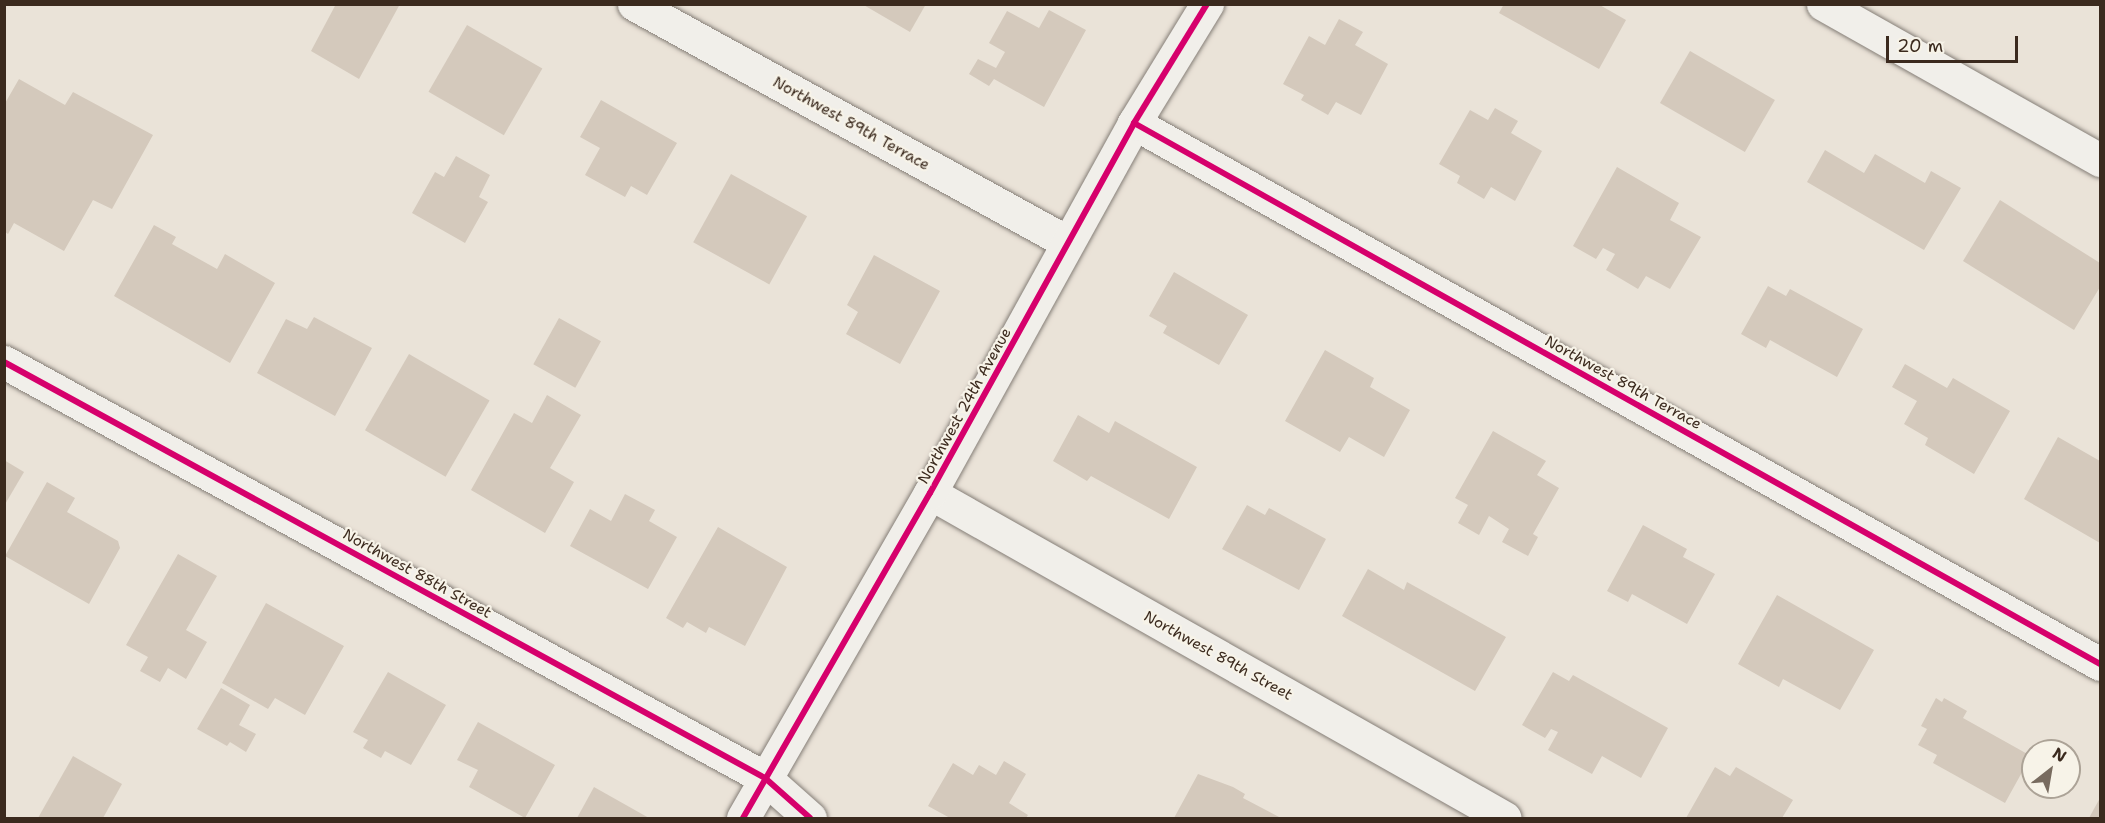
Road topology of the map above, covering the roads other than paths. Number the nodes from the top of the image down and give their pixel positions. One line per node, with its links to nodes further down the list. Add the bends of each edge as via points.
1 (634, 4): 6 (street, Northwest 89th Terrace)
2 (1207, 4): 4 (street, Northwest 24th Avenue)
3 (1823, 4): 5 (street)
4 (1134, 123): 6 (street, Northwest 24th Avenue); 9 (street, Northwest 89th Terrace)
5 (2100, 160)
6 (1068, 243): 8 (street, Northwest 24th Avenue)
7 (4, 362): 10 (street, Northwest 88th Street)
8 (930, 494): 10 (street, Northwest 24th Avenue); 13 (street, Northwest 89th Street)
9 (2100, 664)
10 (765, 778): 11 (street, Northwest 24th Avenue); 12 (street, Northwest 88th Street)
11 (743, 819)
12 (810, 819)
13 (1505, 819)

